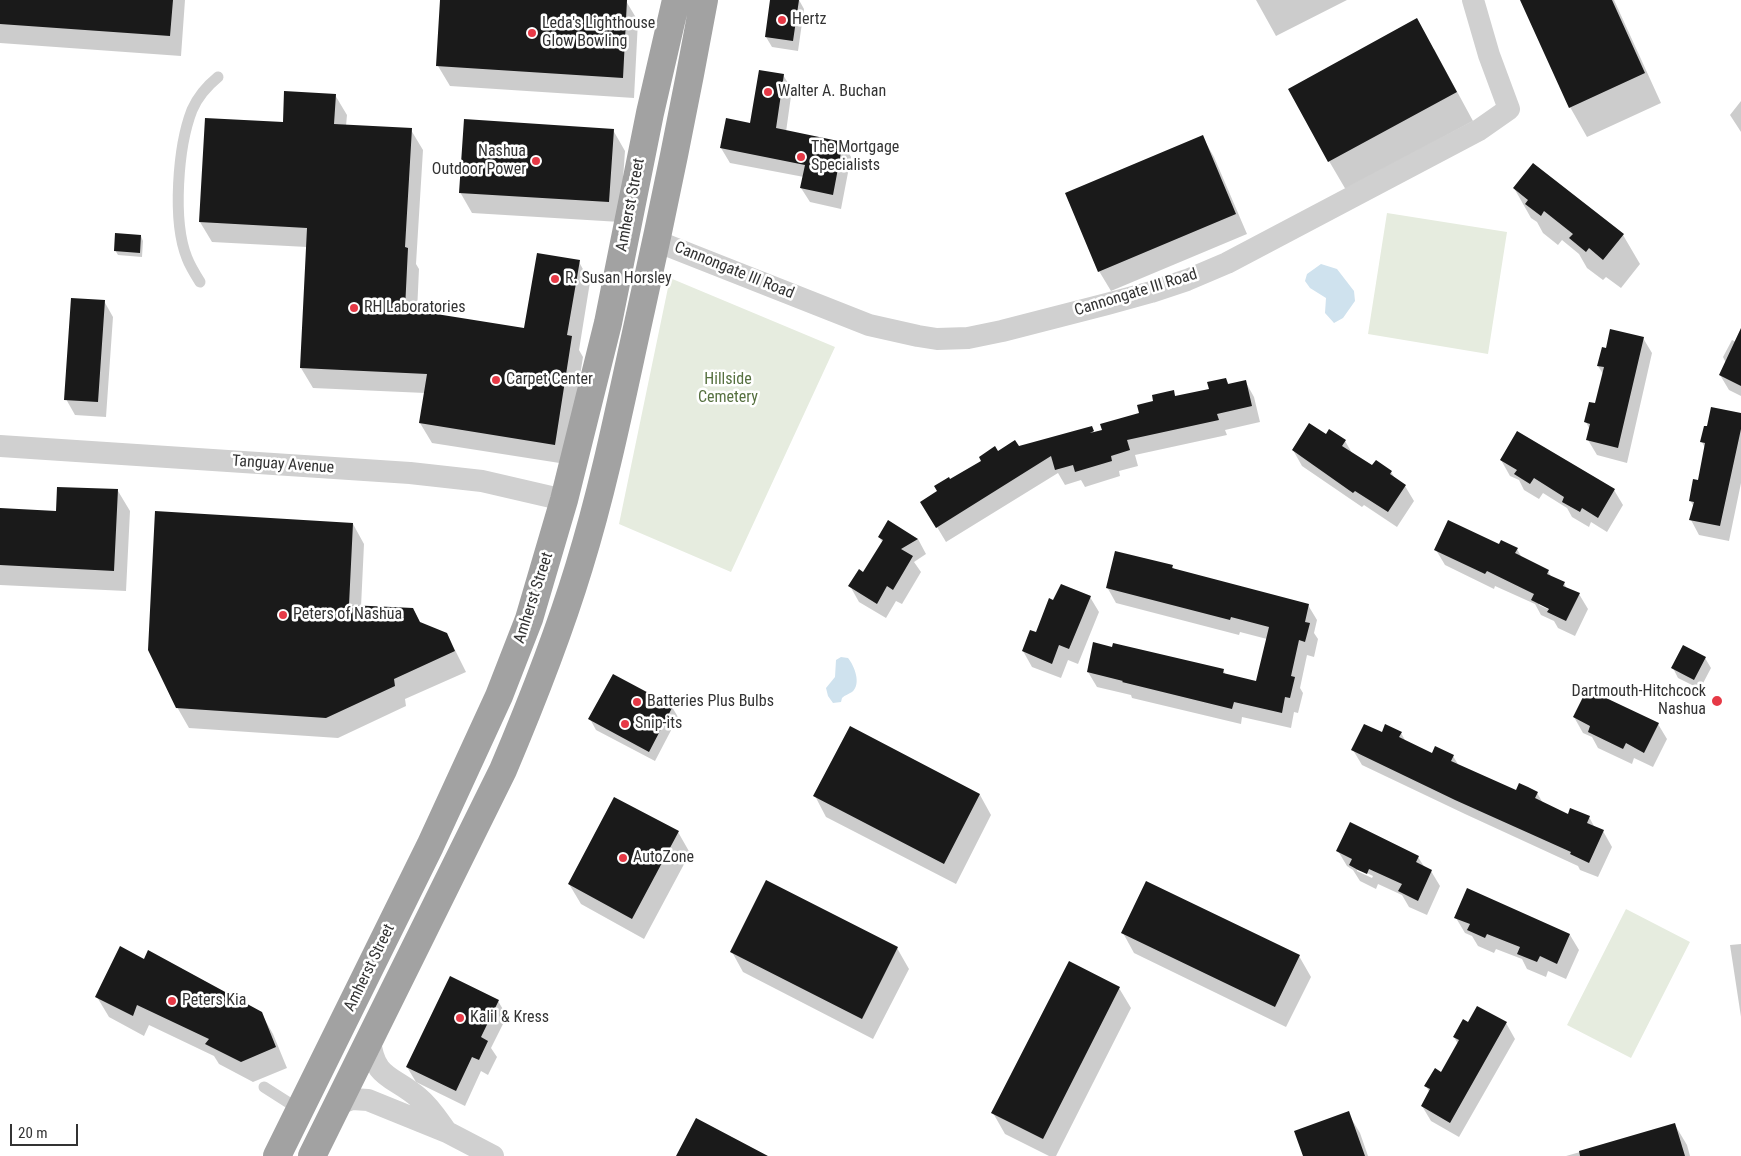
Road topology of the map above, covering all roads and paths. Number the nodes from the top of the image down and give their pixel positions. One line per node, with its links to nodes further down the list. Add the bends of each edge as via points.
1 (676, 0): 8 (highway, Amherst Street, via 608,323)
2 (704, 0): 5 (highway, Amherst Street)
3 (1473, 0): 5 (street, Cannongate III Road, via 1488,55 1509,109 1479,130 1227,263 1151,292 1002,331 968,338 937,339 869,325)
4 (218, 77): 6 (lane, via 204,88 192,109 183,148 179,189 182,242)
5 (656, 241): 9 (highway, Amherst Street, via 602,484 550,653 503,770)
6 (200, 282)
7 (0, 446): 8 (street, Tanguay Avenue, via 410,473 482,481)
8 (564, 500): 12 (highway, Amherst Street, via 529,619 499,696 430,846)
9 (370, 1039): 11 (highway, Amherst Street); 13 (street, via 372,1057 381,1071 420,1098)
10 (264, 1087): 12 (lane)
11 (336, 1105): 13 (street, via 352,1099 368,1100); 15 (highway, Amherst Street)
12 (300, 1110): 14 (highway, Amherst Street)
13 (447, 1132): 16 (street)
14 (277, 1156)
15 (312, 1156)
16 (493, 1156)

